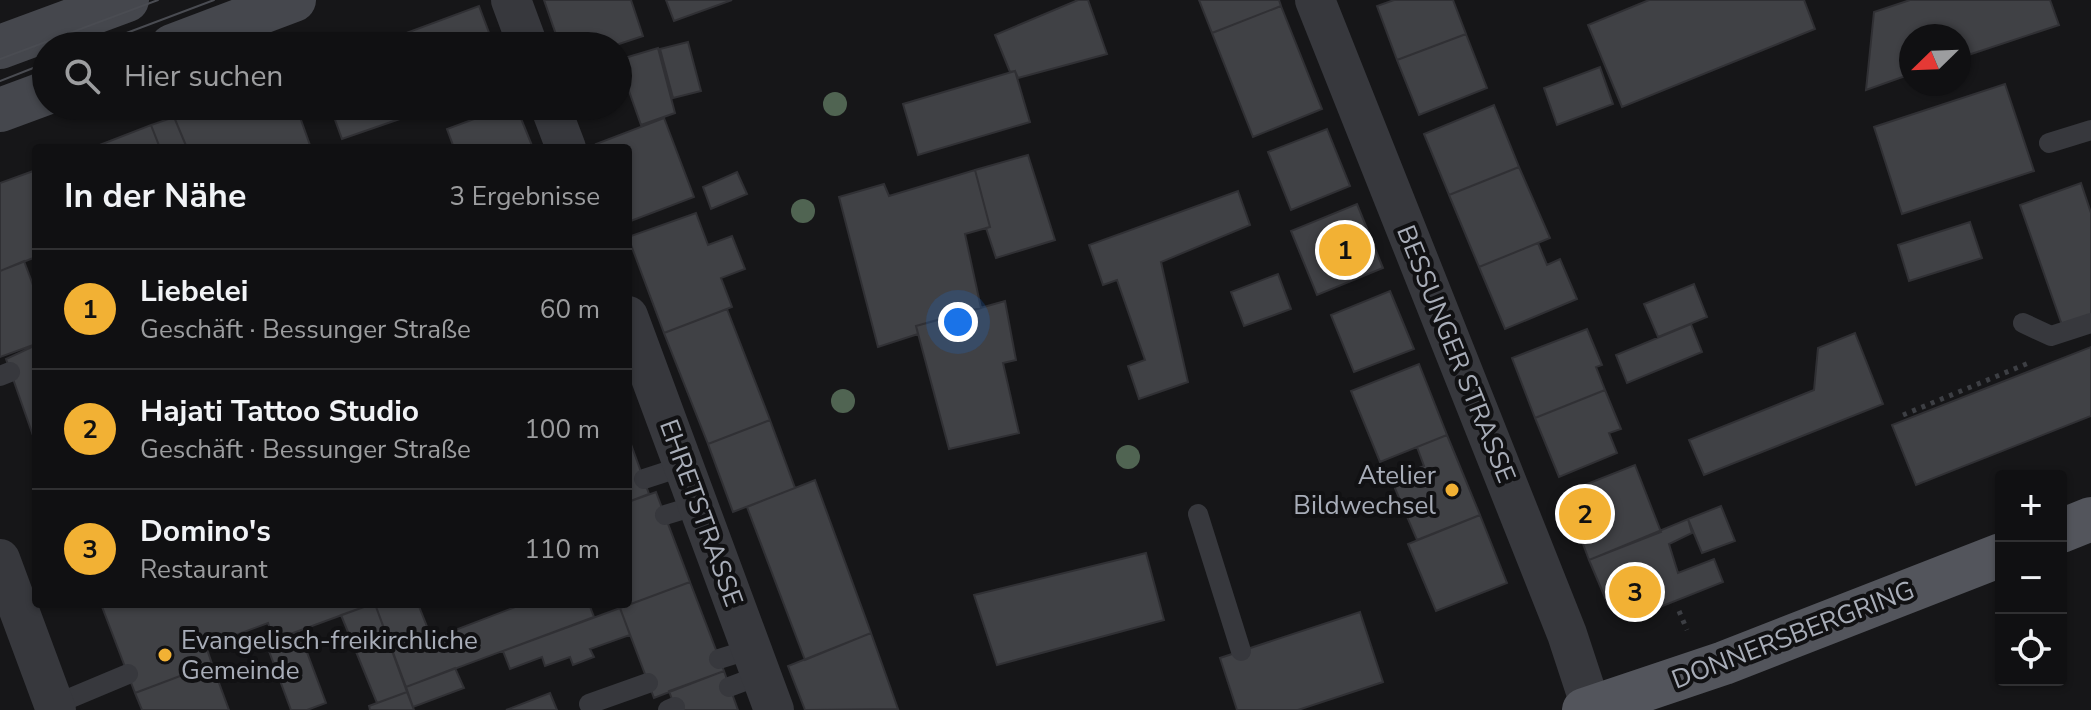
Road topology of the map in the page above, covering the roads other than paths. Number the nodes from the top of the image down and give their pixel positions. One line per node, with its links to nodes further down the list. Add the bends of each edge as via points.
1 (127, 0): 5 (main road)
2 (294, 0): 6 (main road)
3 (511, 0): 7 (street)
4 (1315, 0): 32 (street, BESSUNGER STRASSE, via 1557,610)
5 (41, 32)
6 (209, 32)
7 (523, 32)
8 (32, 35): 9 (main road)
9 (0, 47)
10 (32, 98): 11 (main road)
11 (0, 110)
12 (555, 120): 15 (street)
13 (2091, 130): 14 (lane)
14 (2049, 143)
15 (564, 144)
16 (2023, 323): 17 (lane, via 2051,336)
17 (2091, 323)
18 (632, 327): 19 (street, EHRETSTRASSE)
19 (684, 466): 20 (lane); 28 (street, EHRETSTRASSE, via 682,510)
20 (644, 479)
21 (1198, 514): 26 (lane)
22 (2091, 519): 23 (main road)
23 (2067, 529)
24 (1995, 557): 32 (main road, DONNERSBERGRING, via 1724,663)
25 (0, 559): 31 (street)
26 (1241, 651)
27 (128, 674): 31 (lane)
28 (747, 676)
29 (648, 683): 30 (lane)
30 (589, 704)
31 (55, 707)
32 (1589, 709)

